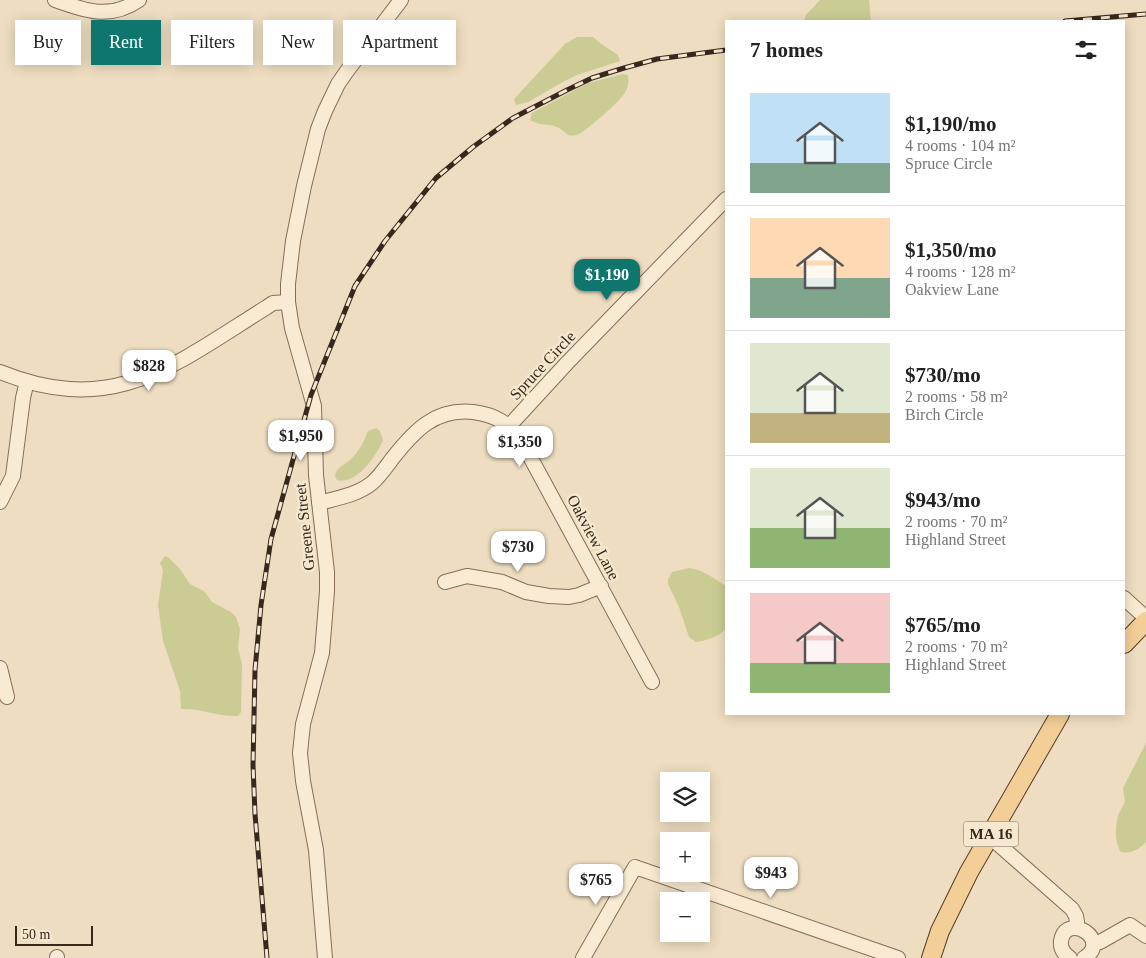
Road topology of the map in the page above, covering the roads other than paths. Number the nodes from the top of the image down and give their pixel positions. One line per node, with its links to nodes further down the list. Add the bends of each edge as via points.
1 (55, 0): 2 (street, via 99,12 121,9)
2 (139, 0)
3 (401, 0): 5 (street, Greene Street, via 338,84 318,129 293,240)
4 (725, 200): 8 (street, Spruce Circle)
5 (288, 302): 7 (street, via 273,303 167,369 124,385 75,390); 10 (street, Greene Street, via 296,346 314,406)
6 (0, 372): 7 (street)
7 (27, 381): 9 (street, via 13,476)
8 (510, 426): 10 (street, Oakview Lane, via 496,417 480,413 447,413 433,419 409,439 372,483 350,495); 12 (street, Oakview Lane, via 522,440)
9 (0, 502)
10 (319, 503): 24 (street, Greene Street, via 327,572 326,607 320,662 303,724 300,752 316,850)
11 (445, 582): 12 (street, via 466,576 502,582 526,592 568,597)
12 (601, 586): 17 (street, Oakview Lane)
13 (1125, 599): 14 (street)
14 (1146, 620): 15 (main road)
15 (1125, 643)
16 (0, 668): 18 (street)
17 (652, 682)
18 (7, 697)
19 (1059, 715): 20 (main road, MA 16)
20 (989, 836): 21 (street, via 1072,909); 27 (main road, MA 16, via 949,910)
21 (1078, 928): 23 (street, via 1089,934); 28 (street, via 1068,930 1062,938 1063,953)
22 (1146, 936): 23 (street, via 1130,925 1100,942)
23 (1092, 942): 29 (street, via 1090,952)
24 (325, 958)
25 (583, 958): 26 (street, via 635,867)
26 (898, 958)
27 (931, 958)
28 (1070, 958)
29 (1084, 958)

